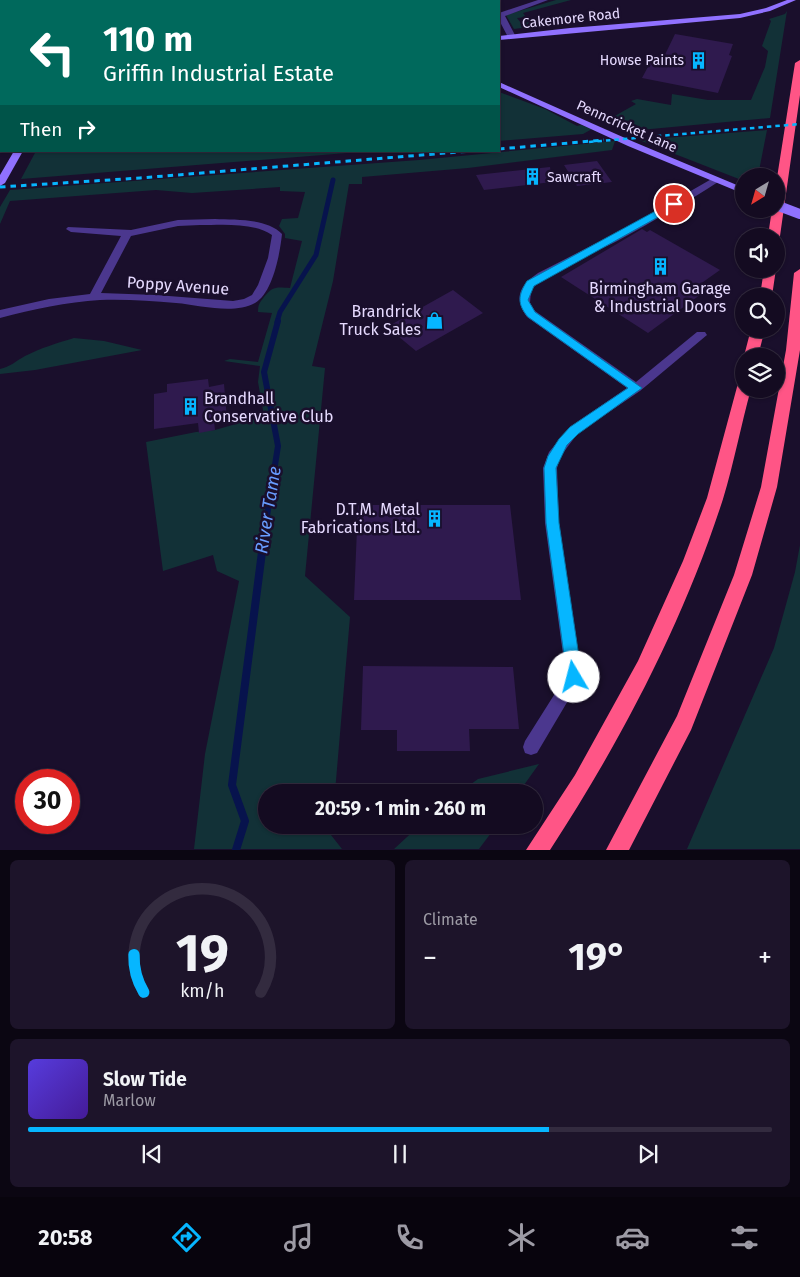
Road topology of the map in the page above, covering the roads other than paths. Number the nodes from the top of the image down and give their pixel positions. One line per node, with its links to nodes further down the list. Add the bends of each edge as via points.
1 (545, 0): 3 (street, via 505,12)
2 (792, 1): 4 (main road, Cakemore Road, via 768,10 734,16)
3 (500, 20): 4 (street)
4 (512, 37): 5 (main road, Cakemore Road)
5 (500, 38)
6 (800, 63): 14 (highway)
7 (500, 84): 9 (main road, Penncricket Lane)
8 (18, 152): 10 (main road)
9 (715, 180): 11 (main road, Penncricket Lane); 21 (street, via 545,275 526,291 524,300 531,314)
10 (0, 183)
11 (735, 188)
12 (785, 208): 13 (main road, bridge)
13 (800, 214)
14 (775, 228)
15 (71, 229): 16 (street, Poppy Avenue)
16 (127, 233): 18 (street); 18 (street, Poppy Avenue, via 181,223 208,222 259,226 273,229 277,234 261,291 245,303)
17 (800, 273): 25 (highway, via 793,350 769,487 743,575 684,723)
18 (93, 298): 19 (street, Poppy Avenue)
19 (0, 314)
20 (700, 335): 21 (street)
21 (636, 388): 23 (street, via 574,430 554,456 550,468 552,523 574,677)
22 (741, 398): 24 (highway, via 715,498 688,570 645,667 582,782)
23 (531, 747)
24 (536, 850)
25 (617, 850)

